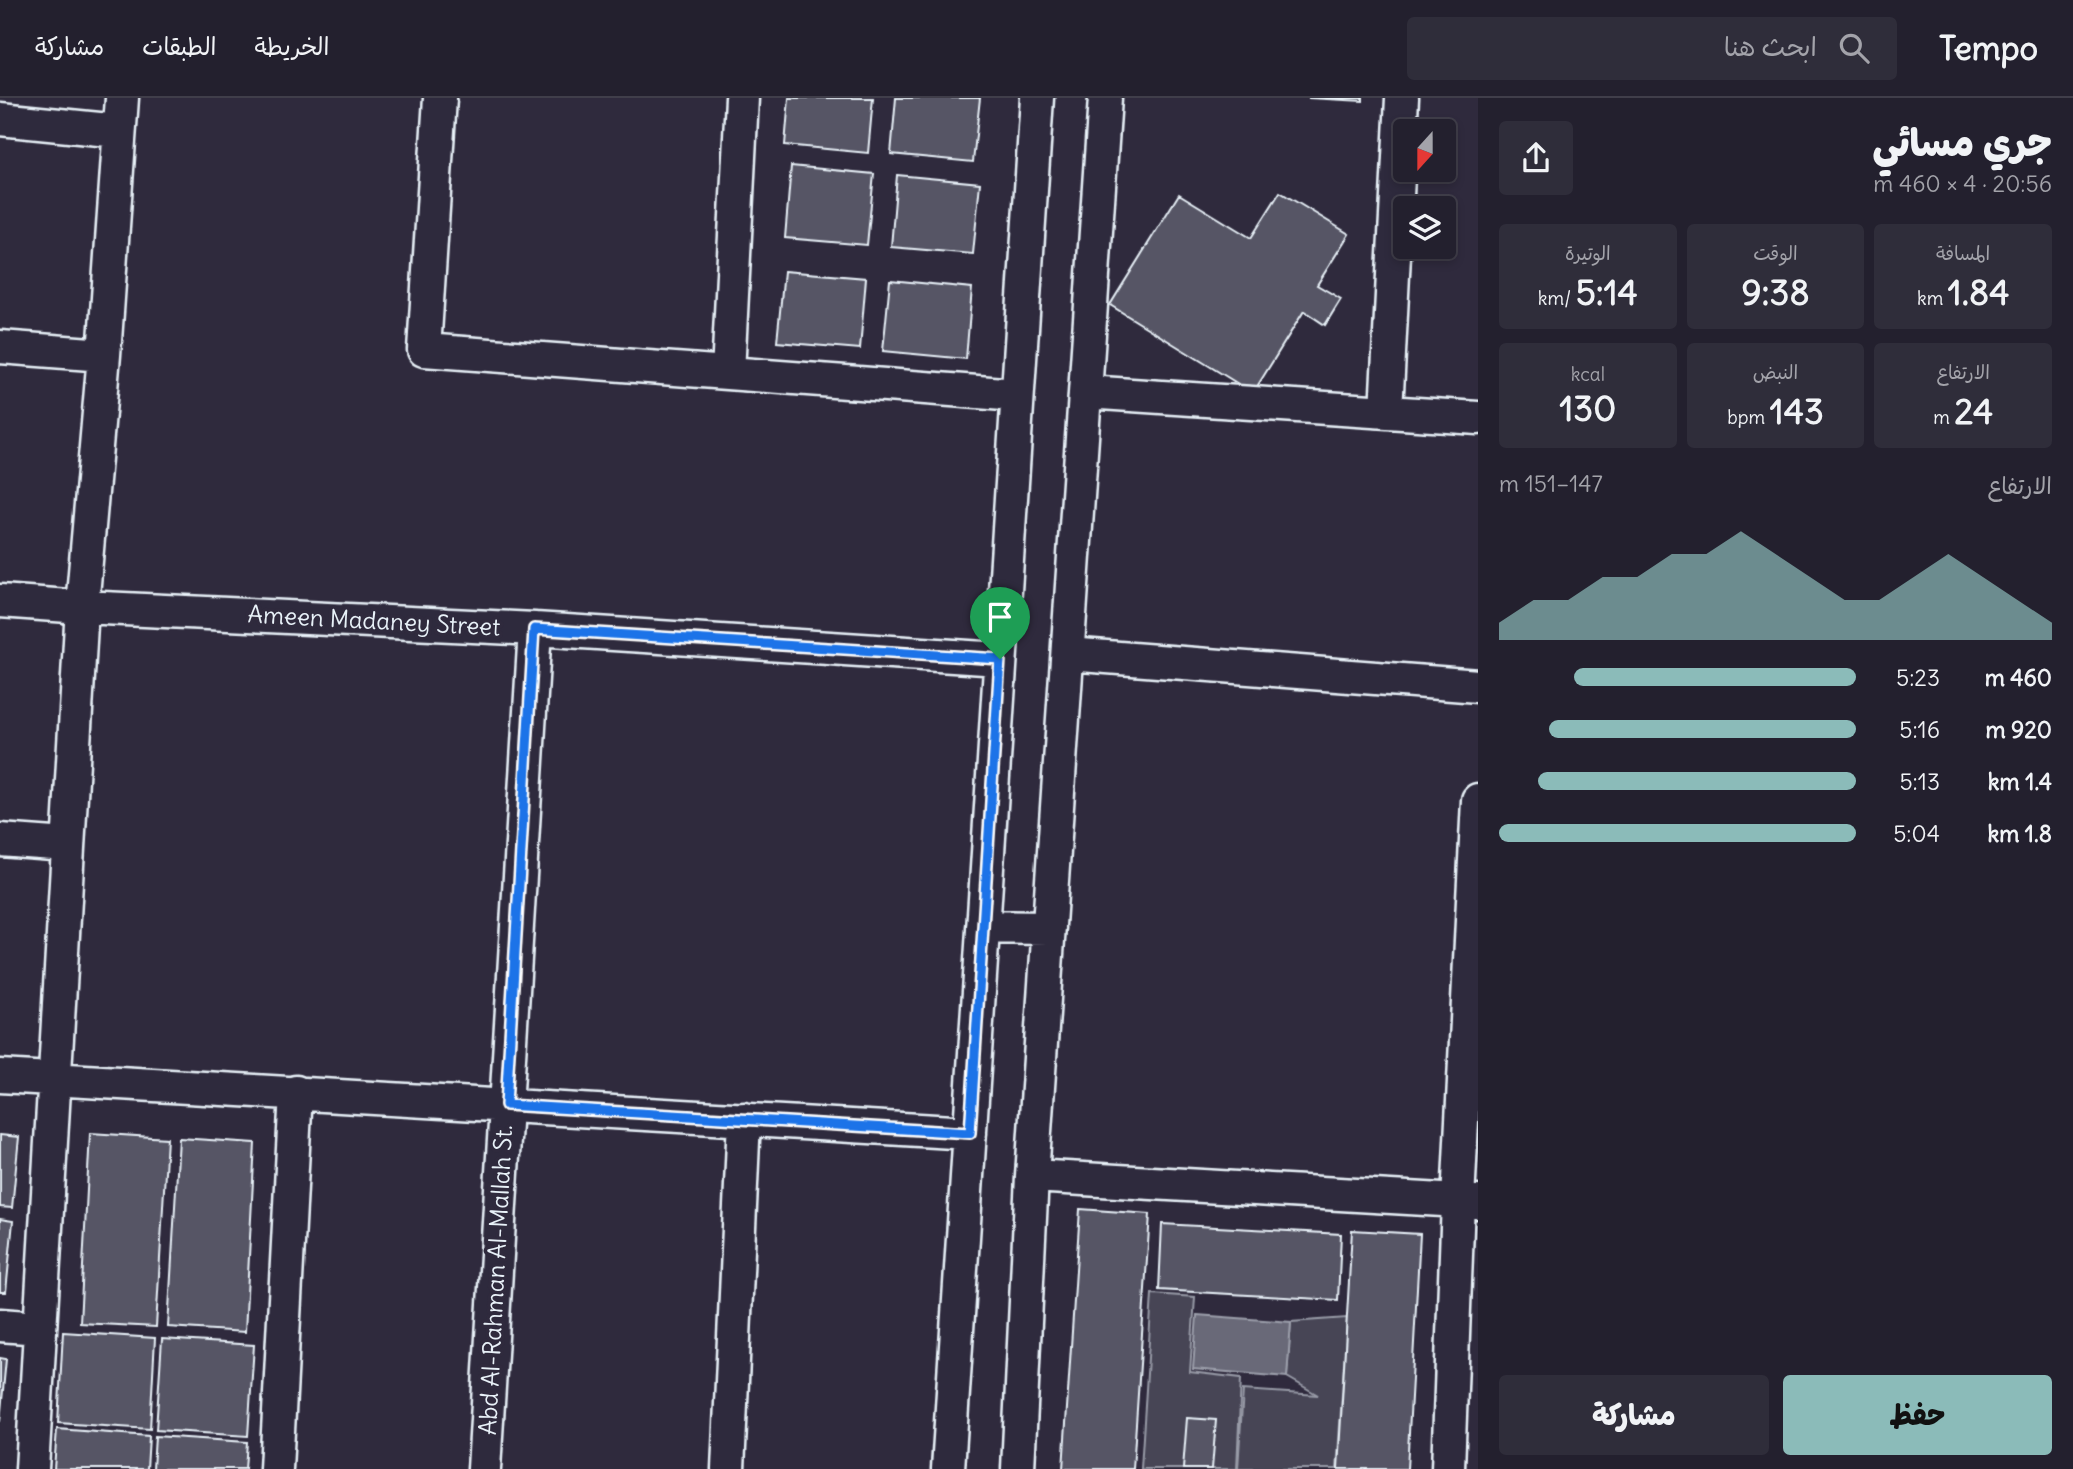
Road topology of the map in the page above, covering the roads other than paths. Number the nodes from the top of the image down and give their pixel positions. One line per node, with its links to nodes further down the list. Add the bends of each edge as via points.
1 (122, 98): 8 (street)
2 (440, 98): 11 (street, via 424,350)
3 (742, 98): 11 (street)
4 (1037, 98): 13 (street)
5 (1105, 98): 12 (street)
6 (1402, 98): 14 (street)
7 (0, 119): 8 (street)
8 (119, 131): 10 (street)
9 (0, 347): 10 (street)
10 (104, 355): 17 (street)
11 (728, 373): 13 (street)
12 (1086, 392): 14 (street); 19 (street)
13 (1017, 395): 20 (street)
14 (1386, 412): 15 (street)
15 (1478, 418)
16 (0, 601): 17 (street, Ameen Madaney Street)
17 (82, 607): 18 (street, Ameen Madaney Street); 24 (street)
18 (534, 629): 20 (street, Ameen Madaney Street); 30 (street, Abd Al-Rahman Al-Mallah St.)
19 (1068, 654): 21 (street); 26 (street)
20 (1000, 659): 25 (street)
21 (1478, 686)
22 (1478, 800): 34 (street)
23 (0, 840): 24 (street)
24 (67, 845): 28 (street)
25 (984, 927): 26 (street); 32 (street)
26 (1049, 928): 33 (street)
27 (0, 1076): 28 (street)
28 (54, 1079): 29 (street); 37 (street)
29 (296, 1092): 30 (street); 39 (street)
30 (506, 1105): 31 (street); 40 (street, Abd Al-Rahman Al-Mallah St.)
31 (744, 1119): 32 (street); 41 (street)
32 (970, 1133): 42 (street)
33 (1031, 1176): 34 (street); 43 (street)
34 (1468, 1202): 35 (street)
35 (1466, 1278): 44 (street)
36 (0, 1325): 37 (street)
37 (40, 1328): 38 (street)
38 (32, 1469)
39 (276, 1469)
40 (484, 1469)
41 (728, 1469)
42 (948, 1469)
43 (1018, 1469)
44 (1448, 1469)

